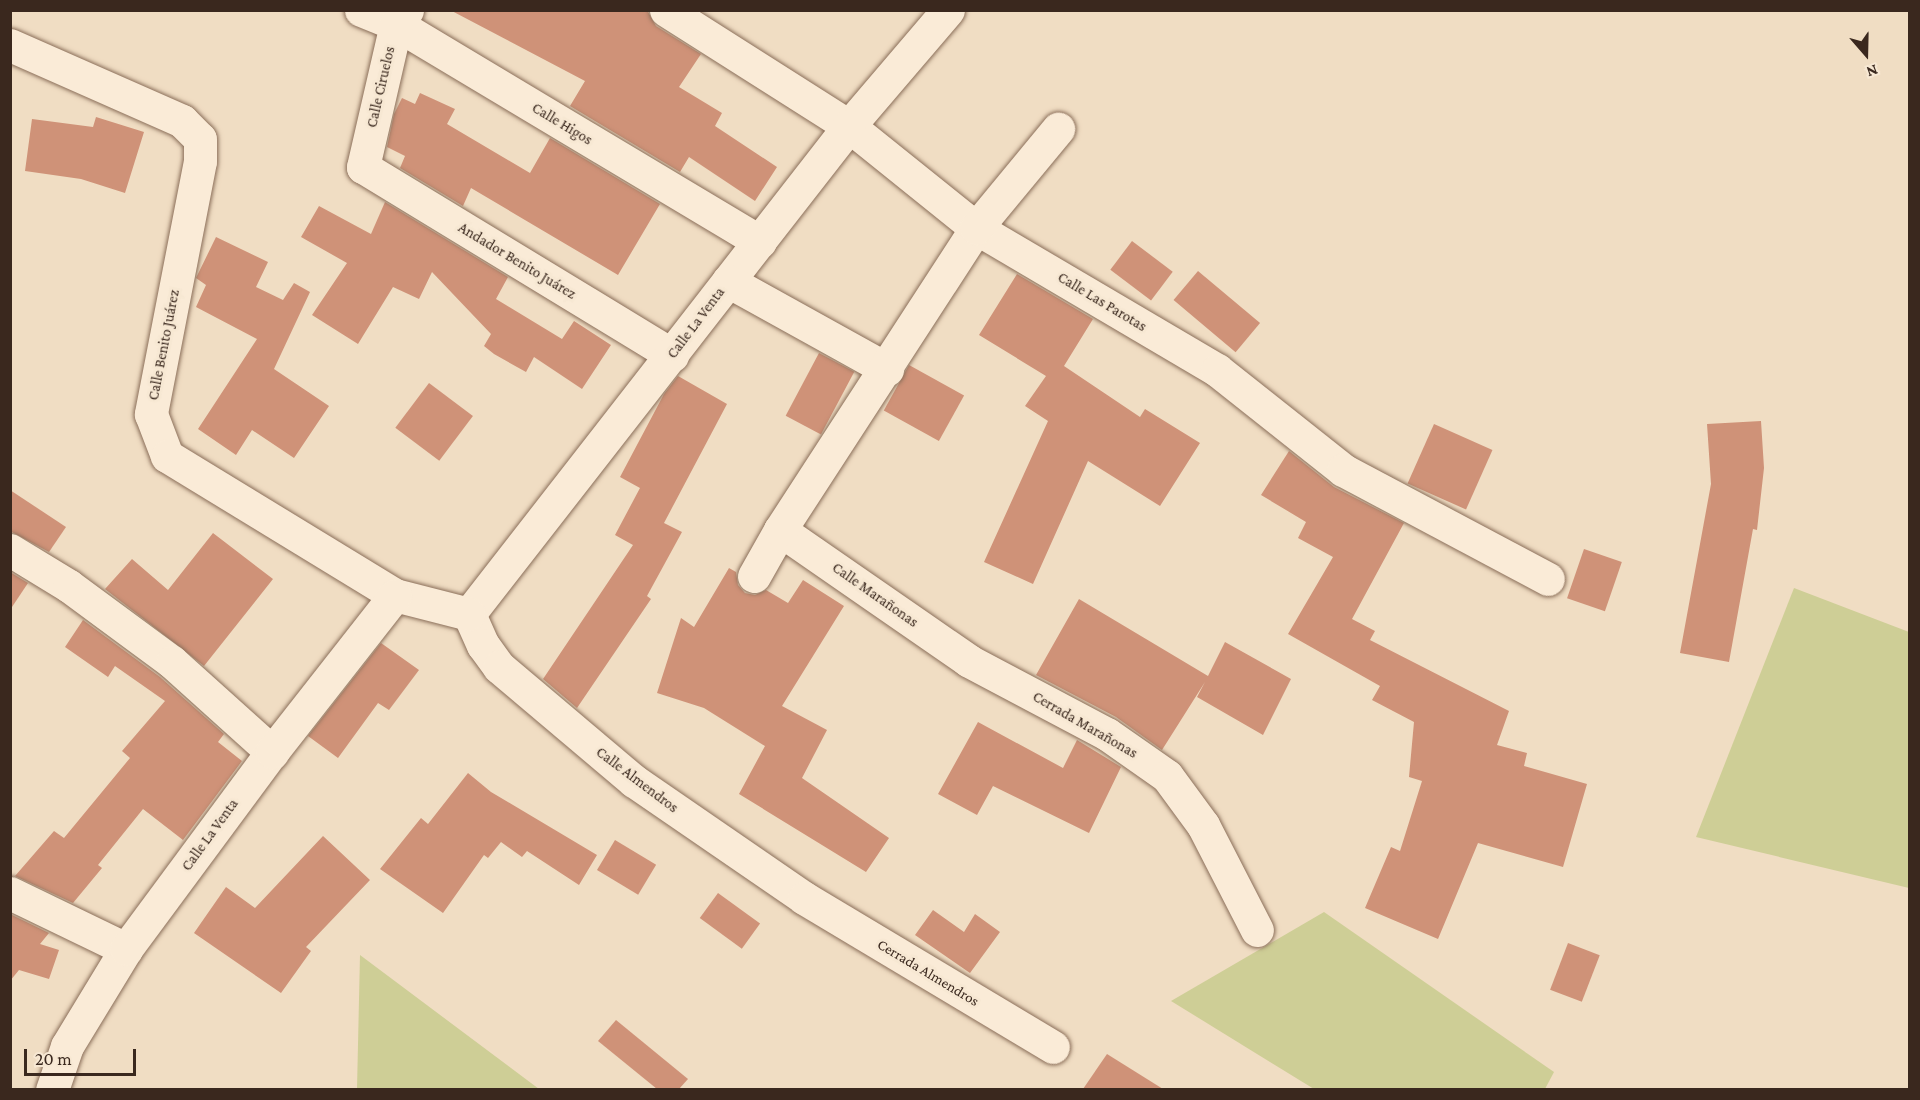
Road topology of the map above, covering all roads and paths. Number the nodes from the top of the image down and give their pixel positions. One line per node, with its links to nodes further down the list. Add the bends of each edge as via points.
1 (361, 10): 4 (street, Calle Higos)
2 (666, 10): 6 (street, Calle Las Parotas)
3 (948, 10): 6 (street, Calle La Venta)
4 (402, 17): 8 (street, Calle Ciruelos); 10 (street, Calle Higos)
5 (10, 45): 18 (street, Calle Benito Juárez, via 182,121 200,139 200,161 150,414 167,456)
6 (849, 126): 9 (street, Calle Las Parotas); 10 (street, Calle La Venta)
7 (1058, 129): 9 (street)
8 (363, 167): 12 (street, Andador Benito Juárez)
9 (976, 228): 13 (street); 17 (street, Calle Las Parotas, via 1217,370 1343,470)
10 (760, 242): 11 (street, Calle La Venta)
11 (728, 281): 12 (street, Calle La Venta); 13 (street)
12 (672, 355): 19 (street, Calle La Venta)
13 (886, 369): 14 (street)
14 (780, 530): 16 (street); 20 (street, Calle Marañonas)
15 (10, 550): 21 (street, via 69,586 172,662)
16 (754, 576)
17 (1548, 579)
18 (395, 595): 19 (street, Calle Benito Juárez); 21 (street, Calle La Venta)
19 (469, 614): 23 (street, Calle Almendros, via 483,645 499,667 634,781)
20 (969, 661): 24 (street, Cerrada Marañonas, via 1107,734 1167,776 1203,825)
21 (272, 752): 25 (street, Calle La Venta)
22 (10, 893): 25 (street)
23 (804, 898): 26 (street, Cerrada Almendros)
24 (1257, 930)
25 (126, 949): 27 (street, Calle La Venta, via 67,1046)
26 (1053, 1047)
27 (52, 1089)

